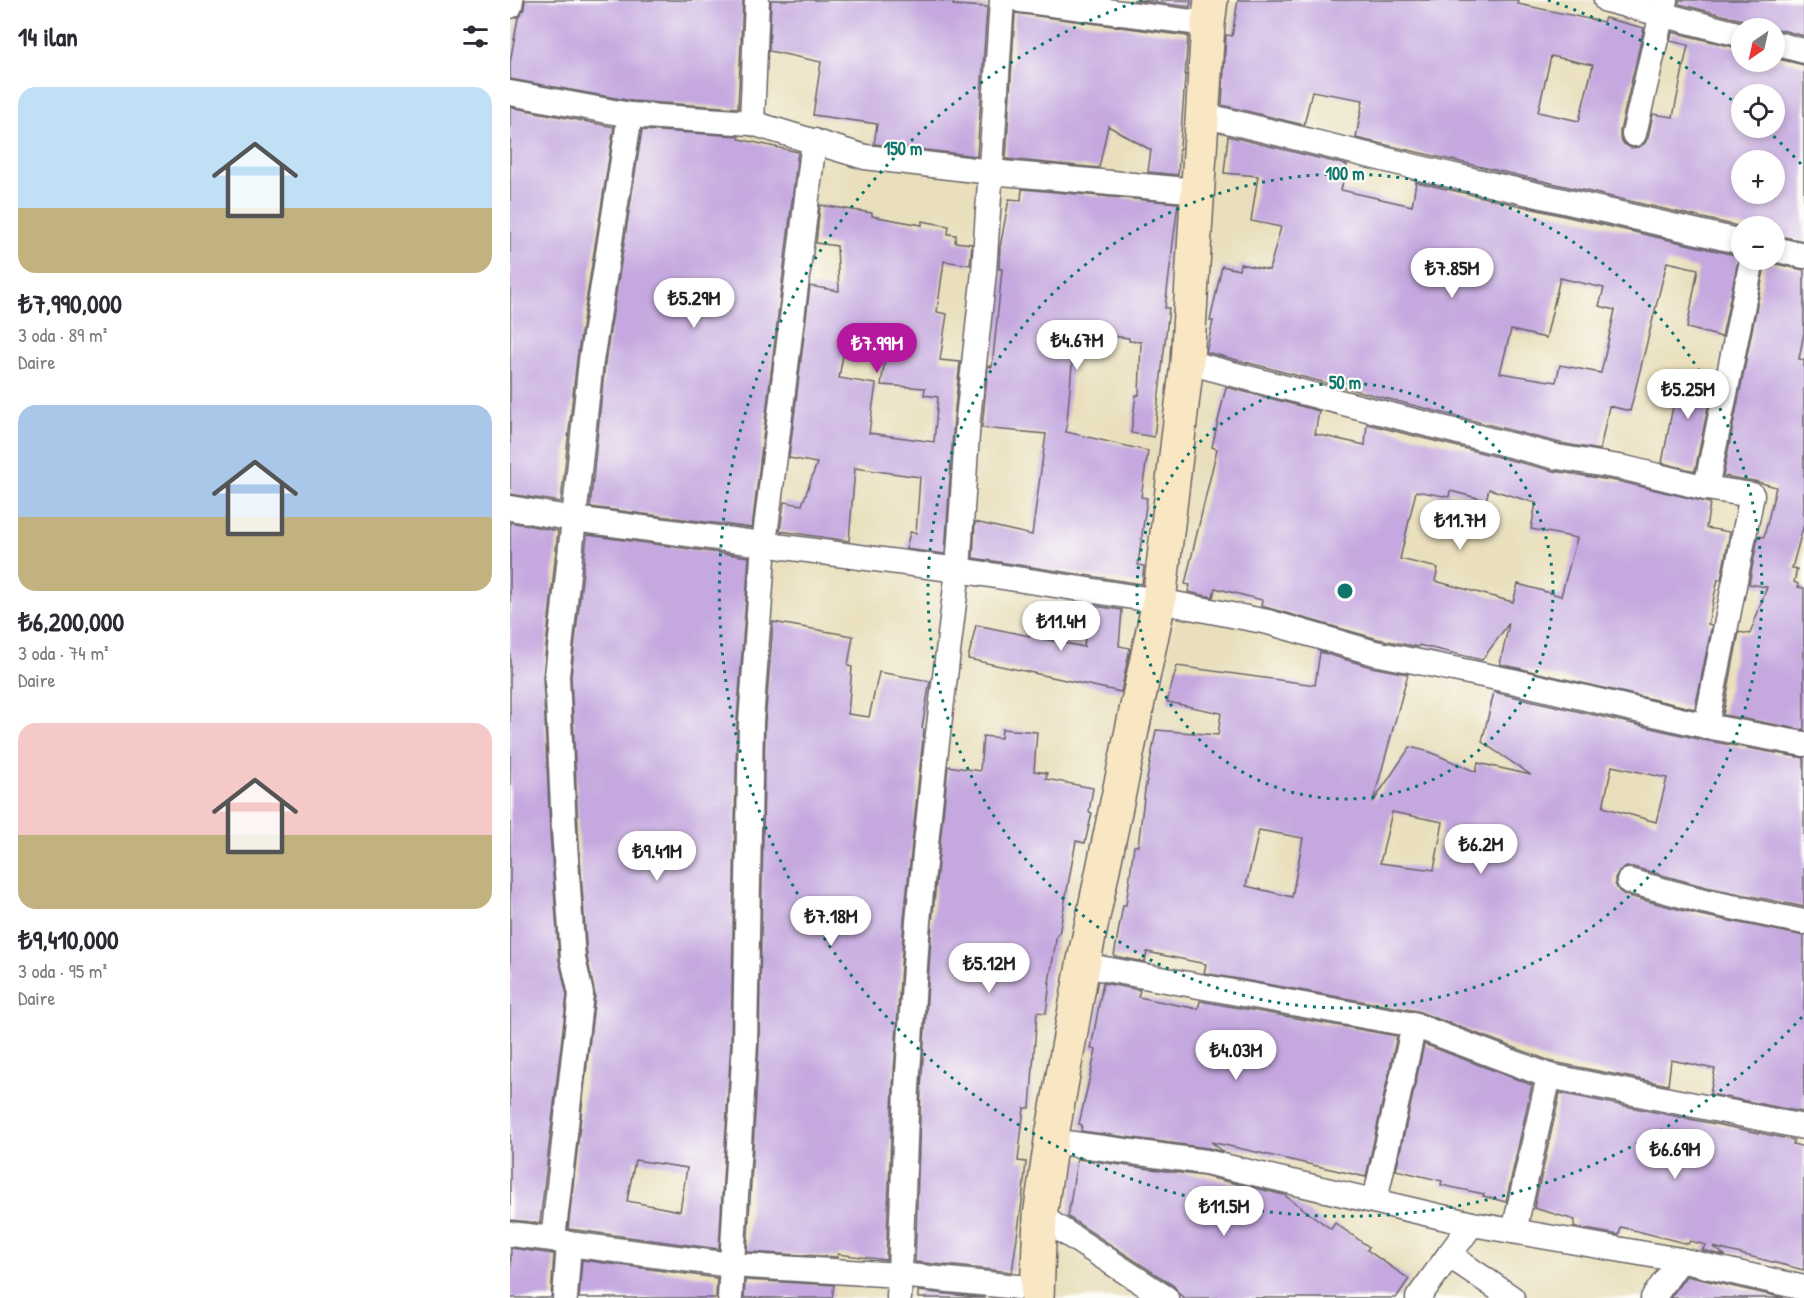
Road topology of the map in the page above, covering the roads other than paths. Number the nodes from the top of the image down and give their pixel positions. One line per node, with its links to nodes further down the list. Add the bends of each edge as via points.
1 (511, 0): 6 (street)
2 (758, 0): 15 (street)
3 (1002, 0): 18 (street)
4 (1020, 0): 8 (street)
5 (1606, 0): 7 (street)
6 (510, 6)
7 (1663, 7): 9 (street); 16 (street)
8 (1210, 12): 14 (street)
9 (1731, 31)
10 (1785, 46): 11 (street)
11 (1804, 51)
12 (510, 93): 13 (street)
13 (630, 115): 15 (street); 27 (street, via 591,361)
14 (1203, 115): 19 (street); 20 (street)
15 (752, 123): 17 (street)
16 (1634, 134)
17 (814, 141): 18 (street, via 864,157); 28 (street)
18 (991, 172): 19 (street); 29 (street)
19 (1198, 191): 24 (street)
20 (1731, 239)
21 (1785, 252): 22 (street)
22 (1804, 256)
23 (1750, 270): 25 (street)
24 (1187, 362): 25 (street, via 1557,456); 30 (street)
25 (1706, 488): 31 (street, via 1752,495)
26 (510, 508): 27 (street)
27 (574, 519): 28 (street); 45 (street, via 557,676 573,959 580,994)
28 (764, 544): 29 (street); 48 (street, via 751,722 745,1042)
29 (958, 570): 30 (street); 49 (street, via 918,921)
30 (1159, 601): 31 (street, via 1268,622 1375,652); 35 (street)
31 (1706, 726): 32 (street)
32 (1804, 744)
33 (1629, 881): 34 (street, via 1703,902)
34 (1804, 922)
35 (1083, 965): 36 (street); 39 (street)
36 (1414, 1024): 37 (street); 40 (street)
37 (1549, 1076): 38 (street); 43 (street)
38 (1804, 1126)
39 (1051, 1141): 40 (street, via 1206,1162); 41 (street)
40 (1375, 1200): 42 (street)
41 (1040, 1216): 51 (street); 54 (street)
42 (1472, 1224): 43 (street); 46 (street)
43 (1514, 1231): 47 (street)
44 (510, 1234): 45 (street)
45 (561, 1242): 48 (street); 52 (street)
46 (1449, 1256): 55 (street); 56 (street)
47 (1680, 1260): 50 (street); 57 (street)
48 (731, 1265): 49 (street); 53 (street)
49 (899, 1286): 51 (street)
50 (1804, 1288)
51 (1037, 1294)
52 (565, 1298)
53 (730, 1298)
54 (1166, 1298)
55 (1418, 1298)
56 (1512, 1298)
57 (1653, 1298)

